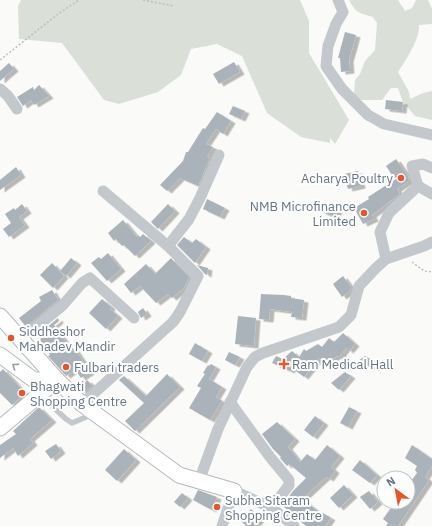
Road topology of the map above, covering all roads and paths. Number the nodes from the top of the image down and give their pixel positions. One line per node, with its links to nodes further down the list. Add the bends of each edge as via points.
1 (79, 0): 5 (path)
2 (143, 0): 4 (path)
3 (338, 0): 8 (street, via 343,12 328,46 326,66 342,89 368,115 384,124)
4 (174, 6)
5 (0, 60)
6 (0, 89): 7 (street)
7 (17, 109)
8 (432, 135)
9 (219, 155): 15 (street, via 189,219)
10 (432, 168): 11 (street, via 423,164 412,166)
11 (418, 186): 13 (street); 17 (street, via 389,213 380,232)
12 (103, 191): 15 (street)
13 (432, 194)
14 (432, 242): 16 (street)
15 (168, 246): 26 (street, via 198,276 173,322)
16 (402, 254): 17 (street); 18 (path, via 424,271)
17 (386, 259): 25 (street, via 359,286 351,315 339,327 255,358 247,367)
18 (432, 272)
19 (0, 316): 21 (main road)
20 (134, 318): 21 (street, via 90,278 82,283 63,305)
21 (22, 339): 23 (main road)
22 (0, 355): 23 (main road, one-way to 22, via 34,380)
23 (57, 380): 24 (main road); 26 (main road)
24 (40, 395): 26 (lane, via 72,423 86,417); 27 (main road)
25 (230, 402): 28 (street); 30 (street, via 290,482)
26 (87, 408): 28 (main road, via 179,475)
27 (0, 428)
28 (199, 481): 29 (main road)
29 (234, 491): 30 (street); 31 (street)
30 (272, 508): 32 (street)
31 (222, 526)
32 (294, 526)

